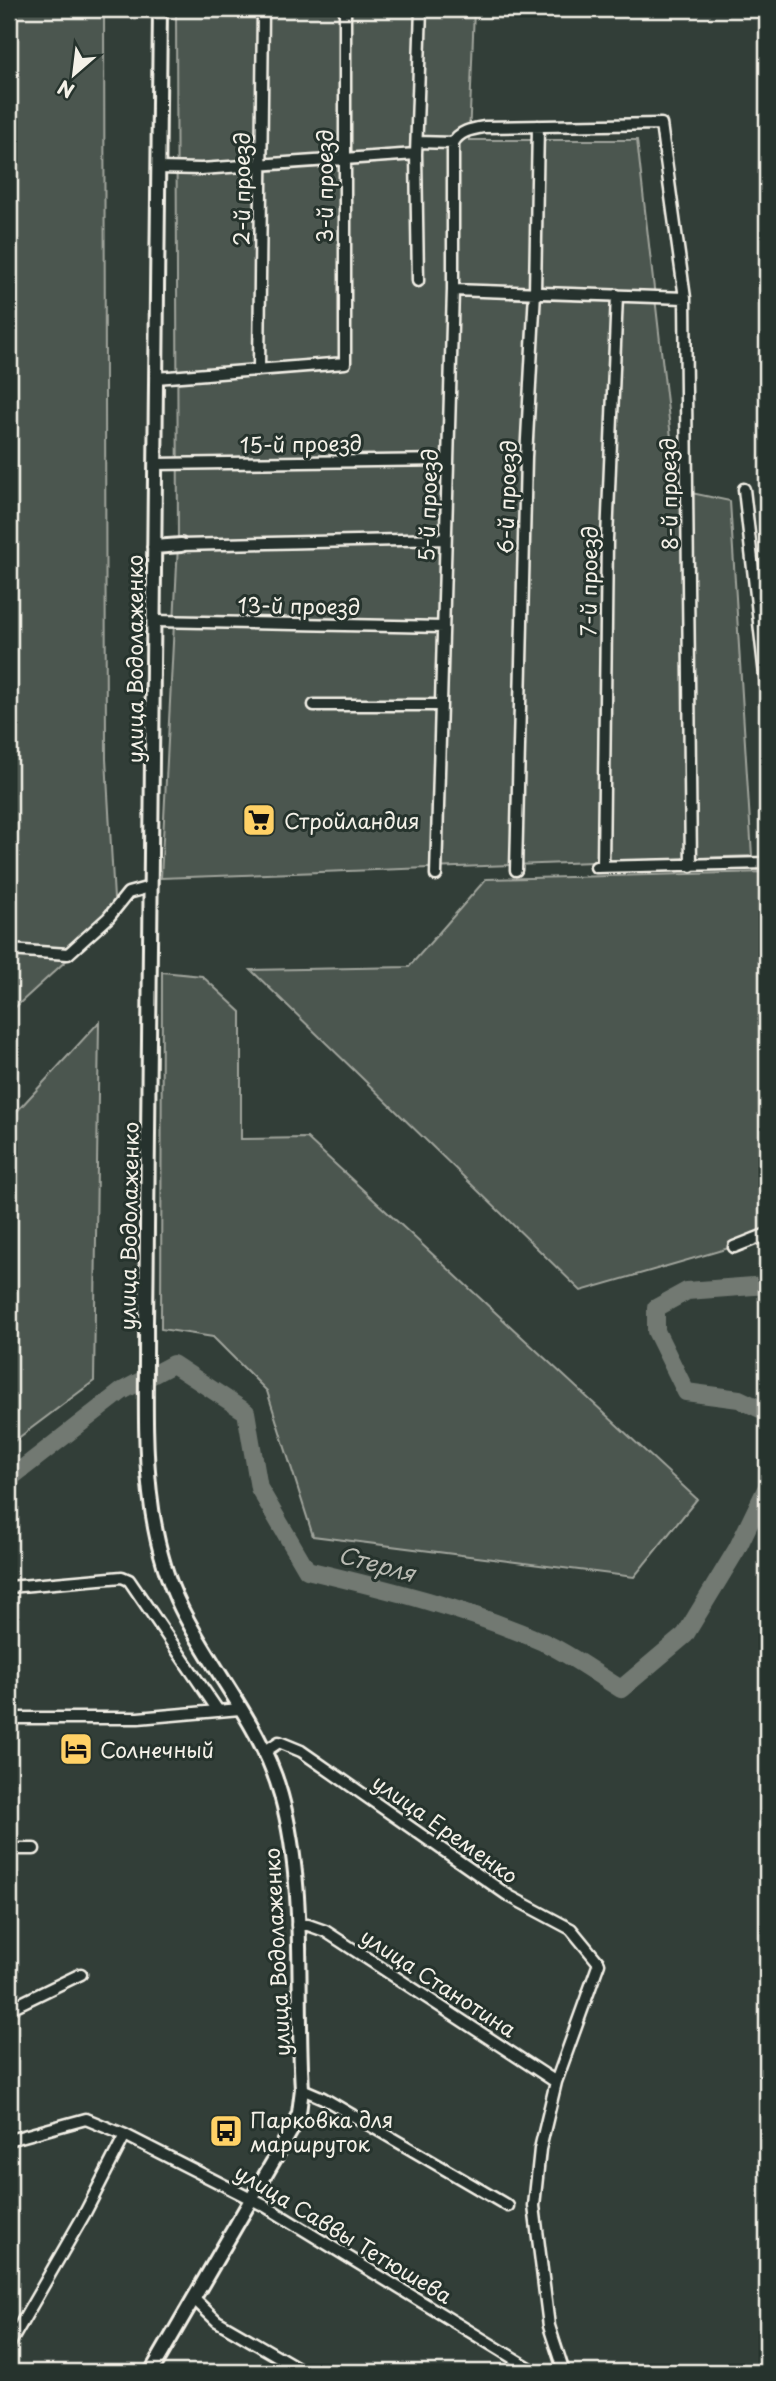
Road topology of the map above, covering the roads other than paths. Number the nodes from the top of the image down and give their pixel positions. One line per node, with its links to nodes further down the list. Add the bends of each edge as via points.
1 (160, 9): 11 (main road, улица Водолаженко)
2 (263, 9): 10 (street, 2-й проезд)
3 (345, 9): 9 (street, 3-й проезд)
4 (421, 9): 7 (street)
5 (538, 126): 6 (street, via 484,127); 14 (street, 6-й проезд); 16 (street, 8-й проезд, via 661,124)
6 (455, 140): 7 (street); 13 (street, 5-й проезд)
7 (417, 142): 8 (street)
8 (416, 154): 9 (street); 12 (street)
9 (343, 159): 10 (street); 17 (street, 3-й проезд, via 345,363)
10 (260, 165): 11 (street); 17 (street, 2-й проезд)
11 (158, 168): 18 (main road, улица Водолаженко)
12 (418, 281)
13 (453, 290): 14 (street); 19 (street, 5-й проезд)
14 (535, 292): 15 (street); 32 (street, 6-й проезд, via 526,457)
15 (617, 295): 16 (street); 31 (street, 7-й проезд, via 600,867)
16 (685, 298): 31 (street, 8-й проезд)
17 (259, 369): 18 (street)
18 (156, 377): 20 (main road, улица Водолаженко)
19 (448, 460): 20 (street, 15-й проезд); 22 (street, 5-й проезд)
20 (155, 464): 24 (main road, улица Водолаженко)
21 (744, 489): 27 (street)
22 (445, 539): 23 (street); 26 (street, 5-й проезд)
23 (181, 545): 24 (main road)
24 (154, 547): 25 (main road, улица Водолаженко)
25 (154, 621): 26 (street, 13-й проезд); 34 (main road, улица Водолаженко)
26 (443, 627): 29 (street, 5-й проезд)
27 (767, 693)
28 (314, 705): 29 (street)
29 (441, 705): 33 (street, 5-й проезд)
30 (767, 863): 31 (street)
31 (691, 866)
32 (516, 870)
33 (436, 875)
34 (150, 887): 35 (street, via 128,893 68,954); 40 (main road, улица Водолаженко, via 146,1322 153,1516 165,1568 181,1608)
35 (9, 950)
36 (767, 1234): 37 (street)
37 (734, 1247)
38 (9, 1587): 39 (street, via 129,1580)
39 (217, 1709): 40 (street); 41 (street, via 138,1718)
40 (240, 1709): 42 (main road, улица Водолаженко)
41 (9, 1718)
42 (264, 1752): 45 (main road, улица Водолаженко, via 286,1813 295,1867); 48 (street, улица Еременко, via 279,1742 301,1751 509,1896 571,1929 599,1963)
43 (9, 1849): 44 (street)
44 (34, 1849)
45 (297, 1925): 48 (street, улица Станотина, via 325,1931); 49 (main road, улица Водолаженко)
46 (81, 1974): 47 (street)
47 (9, 2009)
48 (556, 2082): 59 (street, via 540,2149 534,2206 549,2326)
49 (302, 2089): 52 (main road, улица Водолаженко, via 292,2129); 53 (street)
50 (125, 2135): 51 (street, улица Саввы Тетюшева, via 86,2119); 52 (street, улица Саввы Тетюшева); 55 (street)
51 (9, 2140)
52 (252, 2199): 54 (main road, улица Водолаженко); 58 (street, улица Саввы Тетюшева)
53 (508, 2206)
54 (194, 2299): 56 (main road, улица Водолаженко); 57 (street, via 217,2321)
55 (9, 2345)
56 (151, 2372)
57 (305, 2372)
58 (536, 2372)
59 (564, 2372)

